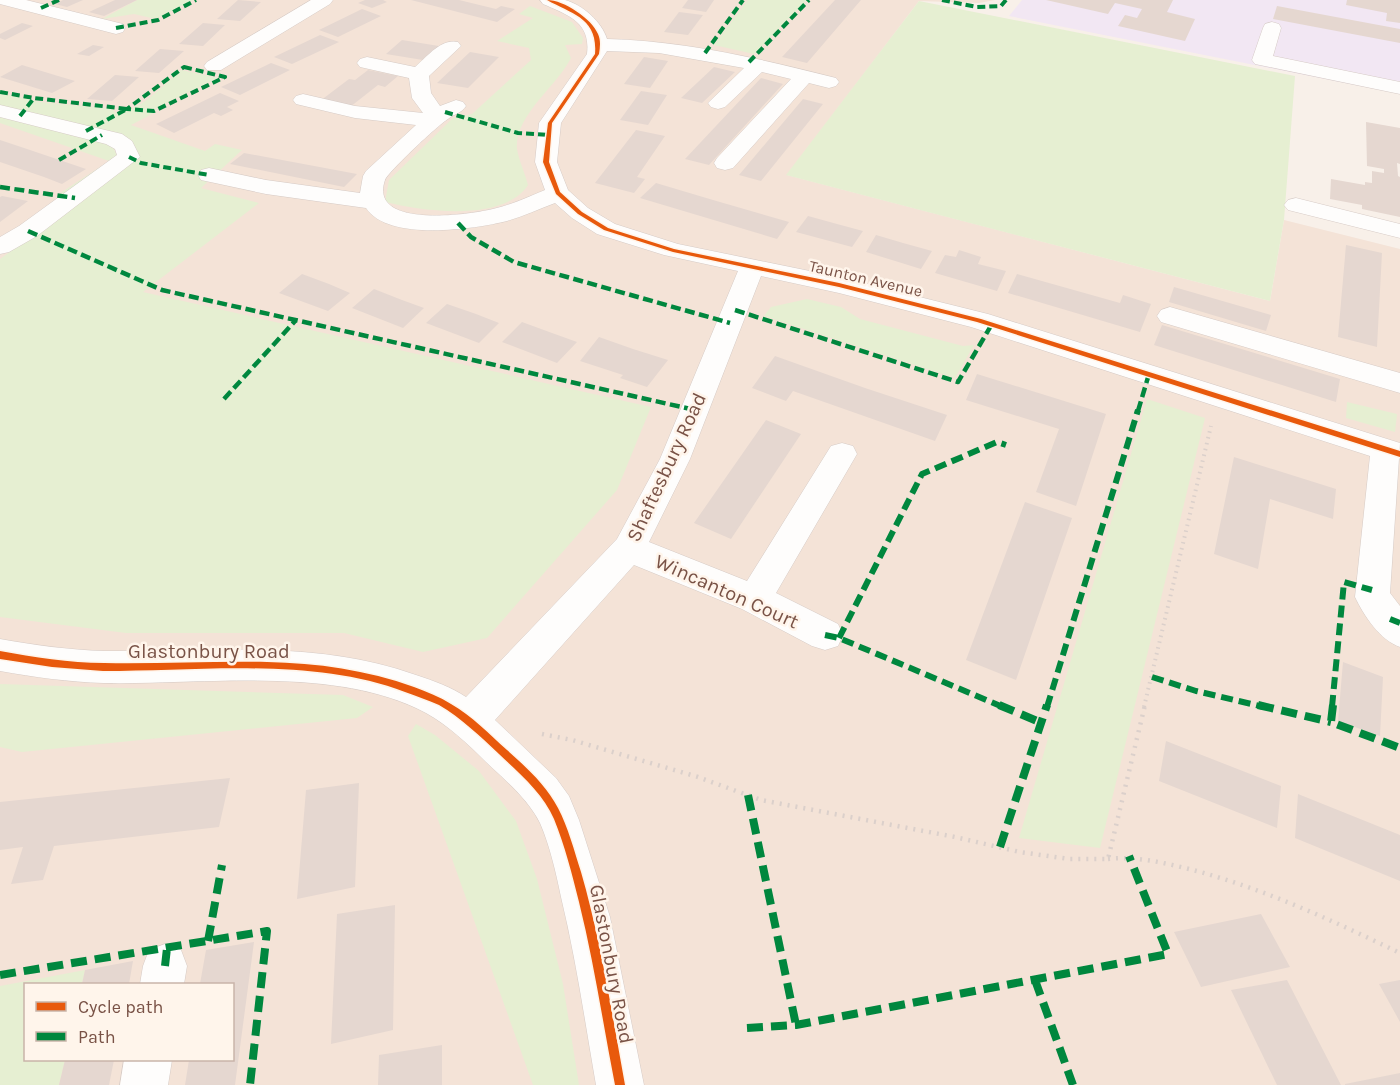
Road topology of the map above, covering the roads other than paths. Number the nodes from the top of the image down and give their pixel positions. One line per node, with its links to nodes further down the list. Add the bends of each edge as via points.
1 (5, 0): 5 (street)
2 (324, 0): 10 (street, via 223,69)
3 (549, 0): 8 (street, via 586,19)
4 (86, 5): 5 (street)
5 (65, 15): 6 (street)
6 (116, 28)
7 (1272, 28): 16 (street, via 1262,60)
8 (599, 45): 12 (street, via 677,48); 23 (street, Taunton Avenue, via 597,54 550,123 546,162)
9 (452, 46): 13 (street)
10 (195, 61)
11 (367, 63): 13 (street)
12 (759, 64): 14 (street); 18 (street)
13 (419, 74): 20 (street, via 421,100)
14 (805, 76): 15 (street); 21 (street)
15 (829, 82)
16 (1400, 88)
17 (303, 100): 20 (street, via 355,112)
18 (718, 103)
19 (0, 111): 27 (street, via 114,139 124,146 129,157)
20 (443, 114): 24 (street, via 374,177 369,187)
21 (725, 162)
22 (209, 175): 24 (street)
23 (558, 193): 24 (street, via 500,215 432,224 400,220 381,212); 28 (street, Taunton Avenue, via 606,229 673,250)
24 (372, 202)
25 (1296, 205): 26 (street)
26 (1400, 231)
27 (0, 248)
28 (752, 267): 31 (street, Taunton Avenue, via 979,320); 33 (street, Shaftesbury Road, via 675,459)
29 (1170, 316): 30 (street)
30 (1400, 383)
31 (1393, 452): 35 (street, via 1372,597)
32 (842, 454): 34 (street)
33 (629, 548): 34 (street, Wincanton Court); 38 (street, Shaftesbury Road)
34 (754, 599): 36 (street, Wincanton Court)
35 (1400, 632)
36 (825, 635)
37 (0, 656): 38 (street, Glastonbury Road, via 104,667 270,666 342,670 431,697)
38 (469, 721): 41 (street, Glastonbury Road, via 531,777 559,818 579,880)
39 (148, 1061): 40 (street)
40 (144, 1085)
41 (620, 1085)

